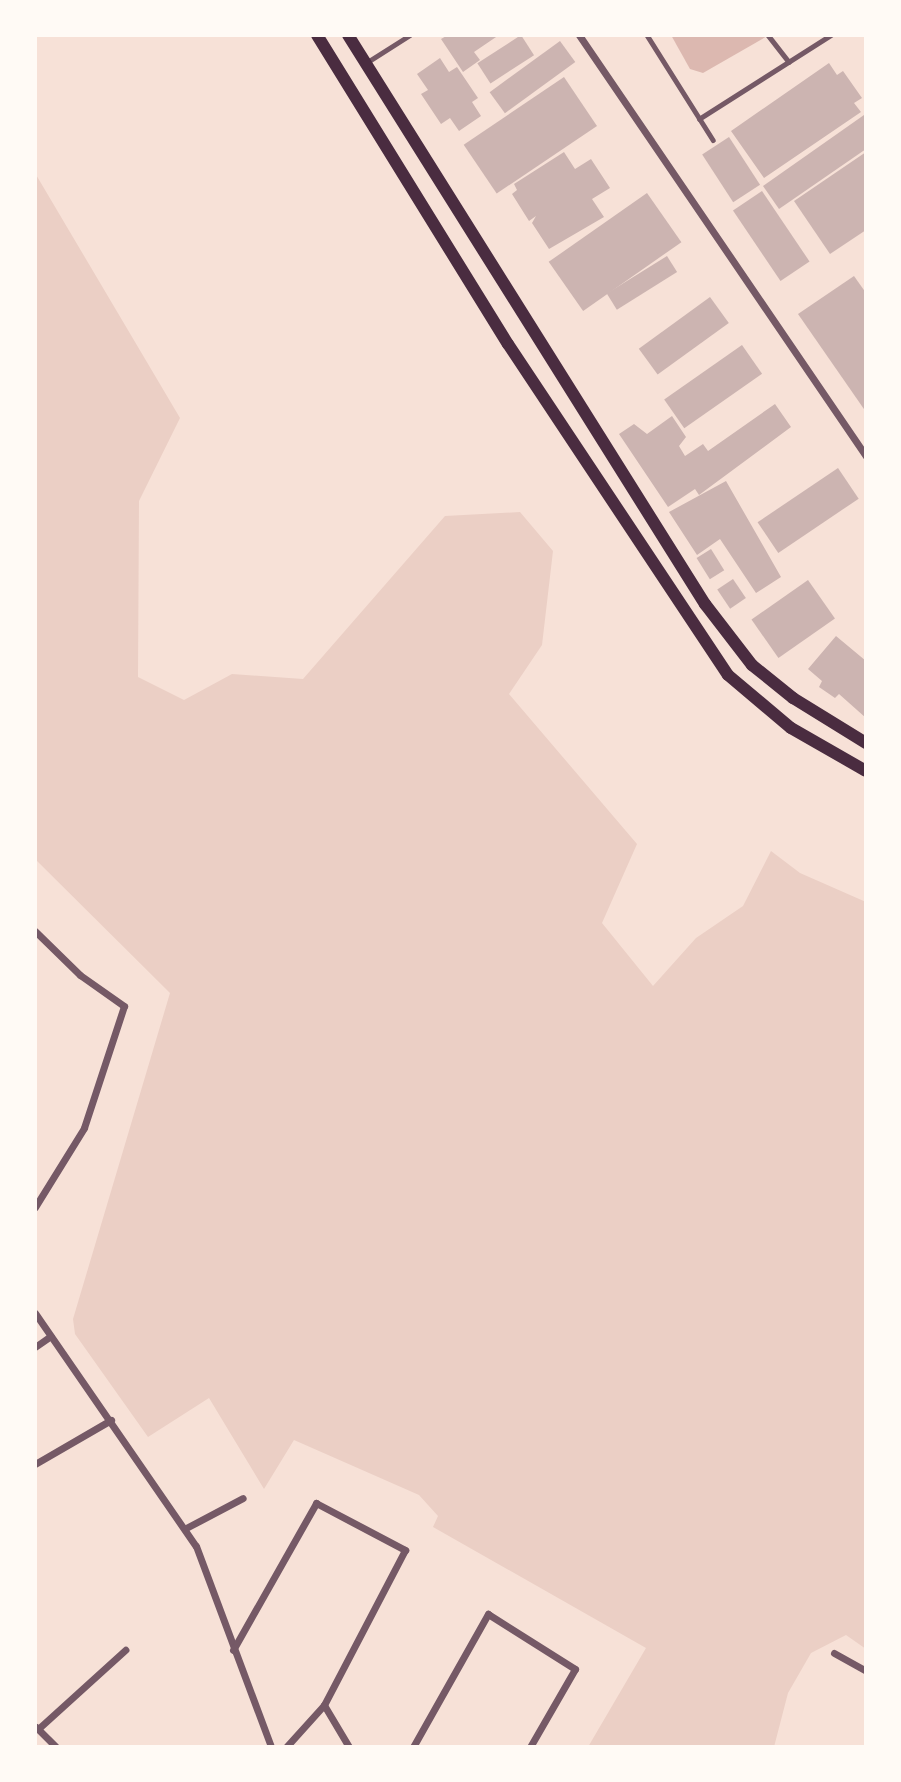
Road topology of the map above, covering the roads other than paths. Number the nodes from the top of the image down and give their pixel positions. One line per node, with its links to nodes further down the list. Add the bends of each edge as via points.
1 (317, 35): 10 (main road)
2 (348, 35): 9 (main road)
3 (410, 35): 9 (lane)
4 (579, 35): 13 (street)
5 (647, 35): 11 (lane)
6 (768, 35): 8 (lane)
7 (831, 35): 8 (lane)
8 (789, 62): 11 (lane)
9 (366, 63): 10 (main road); 14 (main road, via 705,604 752,665 793,698)
10 (344, 77): 15 (main road, via 508,344 728,675 791,728)
11 (699, 119): 12 (lane)
12 (713, 140)
13 (866, 456)
14 (866, 743)
15 (866, 771)
16 (35, 931): 17 (street, via 80,975 124,1006 84,1128)
17 (35, 1207)
18 (35, 1313): 19 (street)
19 (51, 1336): 20 (street); 21 (street)
20 (35, 1347)
21 (111, 1420): 22 (street); 24 (street)
22 (35, 1464)
23 (243, 1498): 24 (street)
24 (186, 1528): 26 (street)
25 (125, 1650): 30 (street)
26 (233, 1650): 29 (street, via 316,1503 405,1550); 32 (street)
27 (834, 1653): 28 (street)
28 (866, 1671)
29 (324, 1706): 33 (street); 34 (street)
30 (36, 1728): 31 (street)
31 (56, 1747)
32 (271, 1747)
33 (286, 1747)
34 (349, 1747)
35 (413, 1747): 36 (street, via 488,1614 575,1669)
36 (530, 1747)

